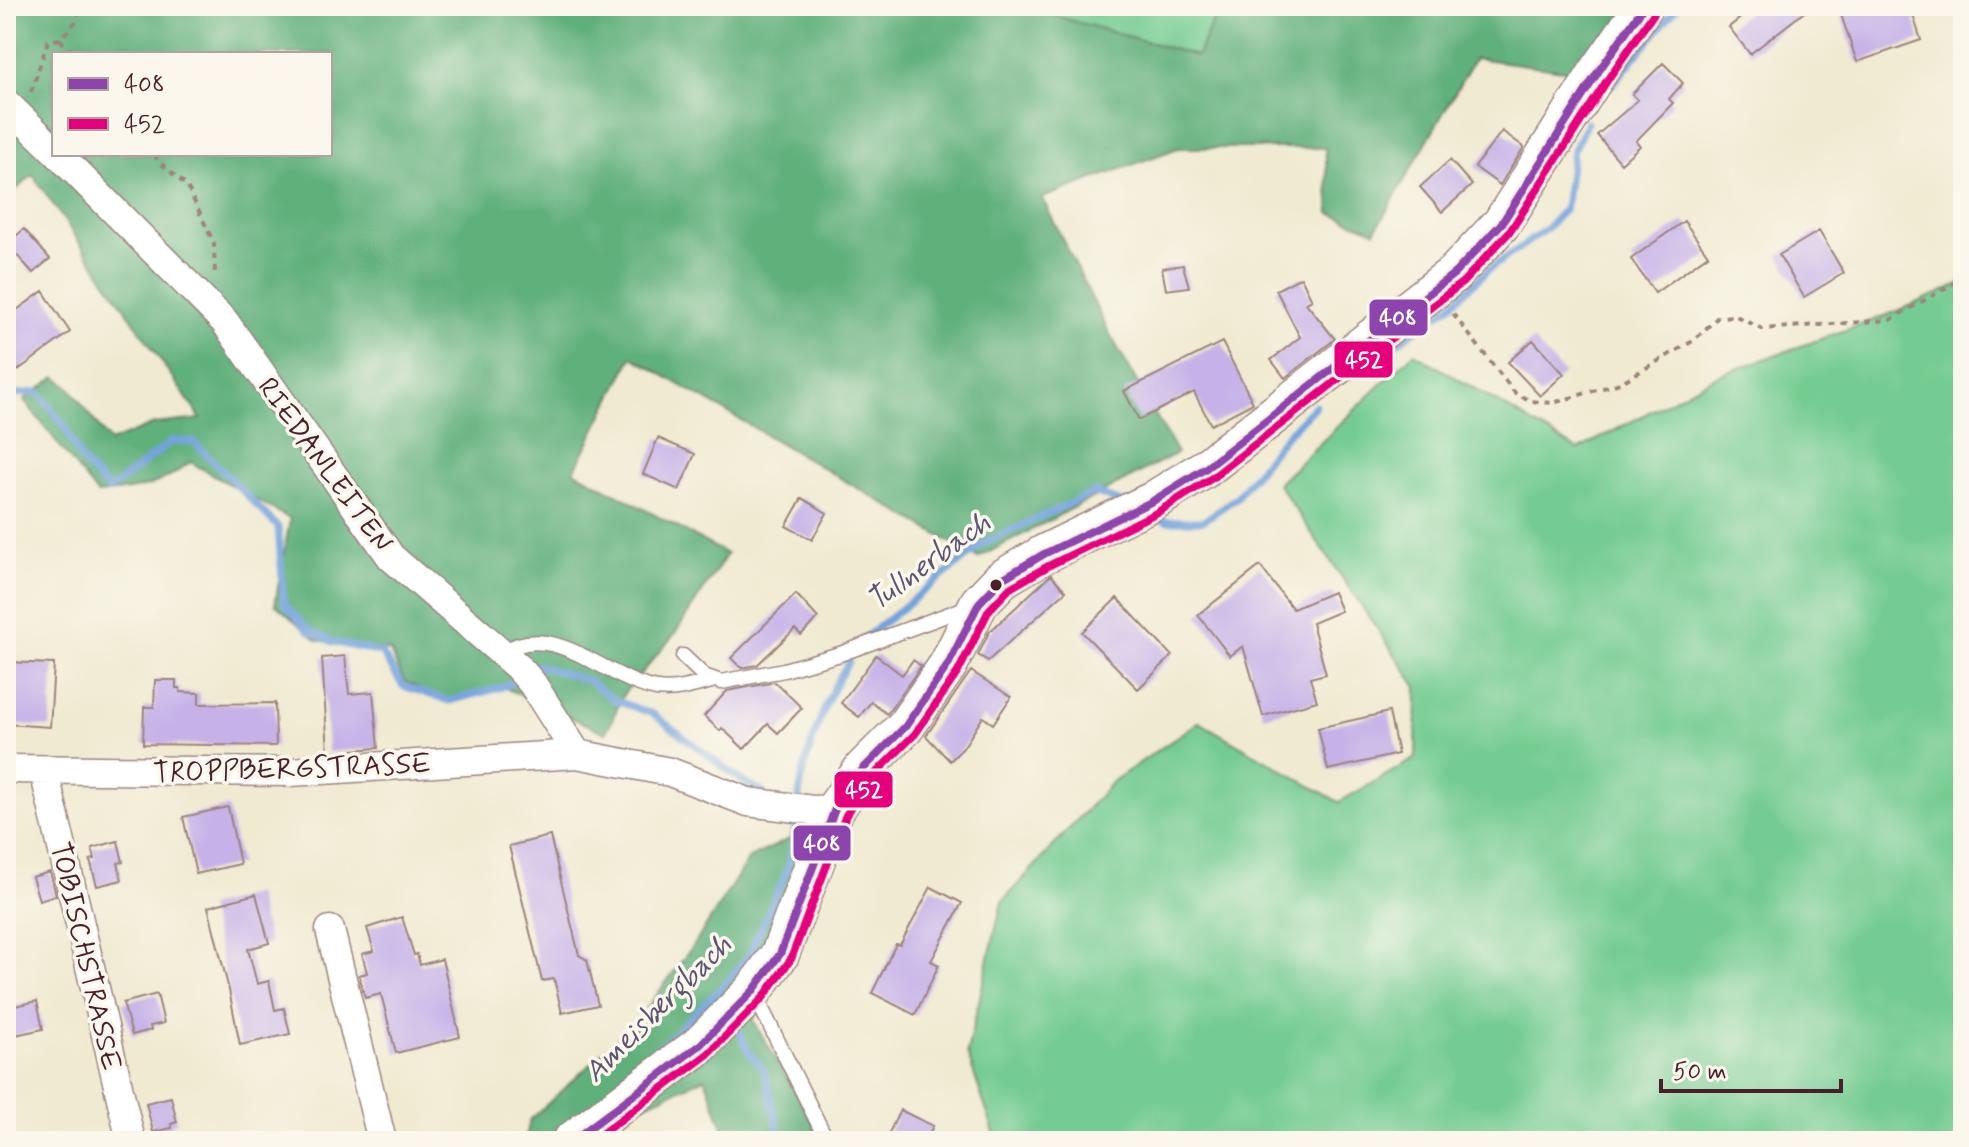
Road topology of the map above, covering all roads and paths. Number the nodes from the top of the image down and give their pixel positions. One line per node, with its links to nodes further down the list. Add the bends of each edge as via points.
1 (78, 6): 3 (path, via 78,19)
2 (1644, 6): 12 (street, via 1502,223 1455,273 1206,468 1002,579)
3 (60, 39): 4 (path, via 68,49); 5 (path, via 48,41)
4 (83, 52)
5 (14, 111): 6 (street, RIEDANLEITEN)
6 (52, 148)
7 (60, 156): 10 (street, RIEDANLEITEN)
8 (156, 156): 10 (path, via 187,186 214,243)
9 (1963, 278): 11 (path, via 1890,320 1762,329 1736,316 1718,317 1693,341 1620,383 1553,403 1515,393)
10 (216, 313): 14 (street, RIEDANLEITEN, via 391,557)
11 (1458, 321)
12 (979, 603): 15 (lane, via 840,654 784,670); 19 (street, via 948,665 914,715)
13 (683, 656): 15 (lane)
14 (518, 668): 15 (lane, via 514,645 536,641 577,652 627,680 659,690); 16 (street, RIEDANLEITEN)
15 (712, 681)
16 (577, 754): 18 (street, TROPPBERGSTRASSE, via 290,772); 19 (street, via 670,772 748,802)
17 (6, 769): 18 (street, TROPPBERGSTRASSE)
18 (44, 771): 22 (street, TOBISCHSTRASSE)
19 (824, 810): 21 (street, via 780,954)
20 (330, 930): 23 (street)
21 (738, 1006): 24 (street, via 700,1045); 25 (lane)
22 (131, 1141)
23 (382, 1141)
24 (572, 1141)
25 (827, 1141)

